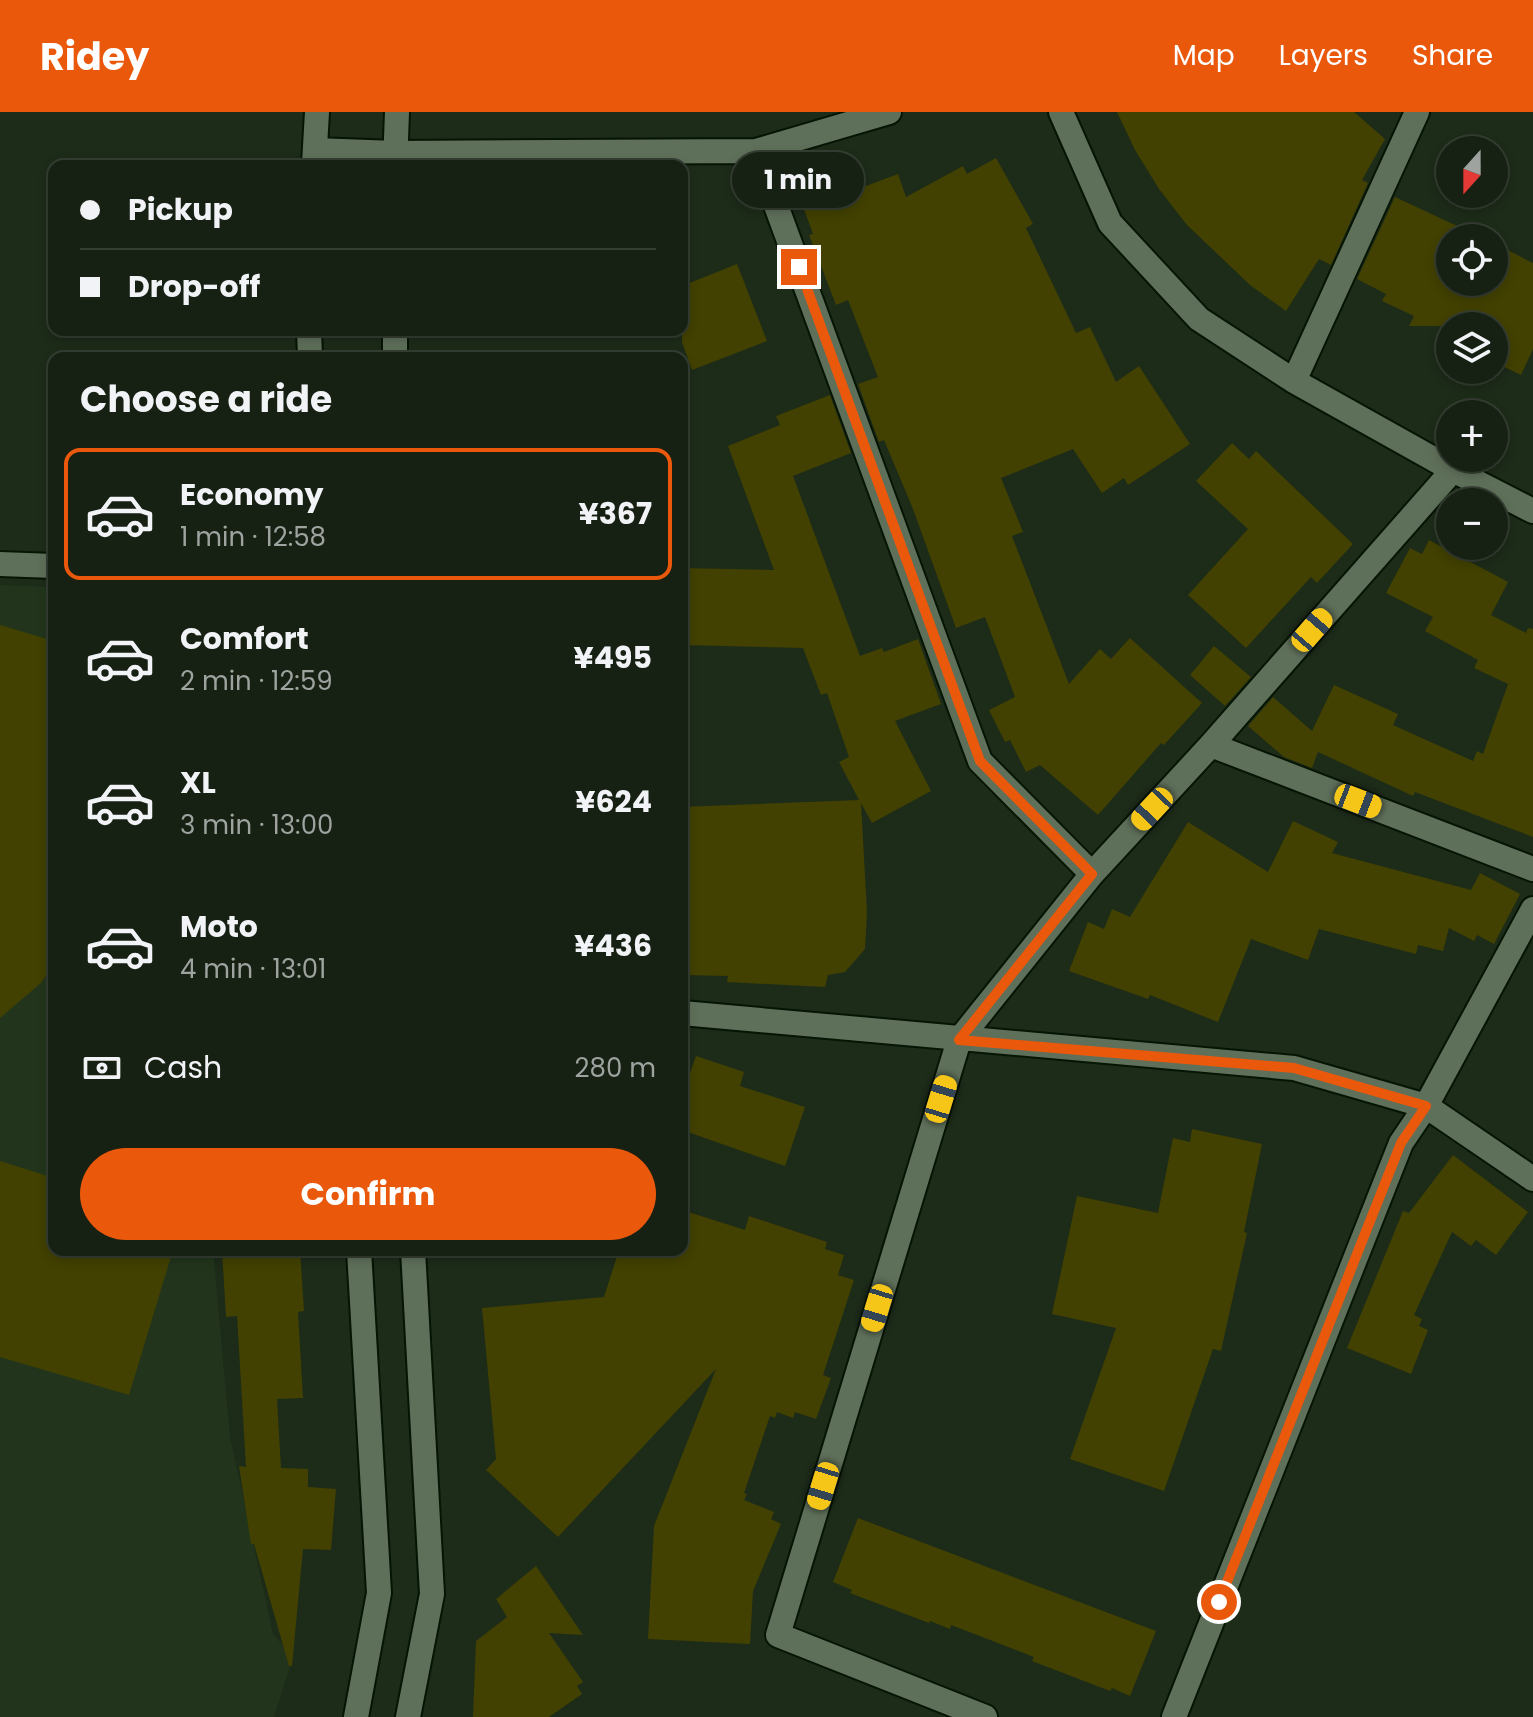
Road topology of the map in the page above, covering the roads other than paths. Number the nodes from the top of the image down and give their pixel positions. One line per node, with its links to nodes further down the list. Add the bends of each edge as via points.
1 (317, 112): 7 (street)
2 (397, 112): 8 (street)
3 (889, 112): 6 (street)
4 (1061, 112): 9 (street, via 1110,223 1199,319)
5 (1417, 112): 9 (street)
6 (756, 151): 8 (street); 18 (street, via 980,761)
7 (315, 158): 8 (street)
8 (395, 160)
9 (1294, 381): 10 (street)
10 (1436, 460)
11 (1451, 472): 16 (street)
12 (1457, 472): 13 (street)
13 (1533, 511)
14 (0, 564): 15 (street)
15 (48, 566)
16 (1211, 745): 17 (street); 18 (street)
17 (1533, 869)
18 (1092, 874): 21 (street)
19 (1533, 909): 22 (street)
20 (688, 1014): 21 (street)
21 (959, 1040): 22 (street, via 1294,1068); 28 (street, via 778,1635)
22 (1426, 1106): 23 (street); 29 (street, via 1401,1143)
23 (1533, 1179)
24 (359, 1256): 26 (street, via 379,1593)
25 (413, 1256): 27 (street, via 432,1594)
26 (356, 1717)
27 (408, 1717)
28 (985, 1717)
29 (1174, 1717)

